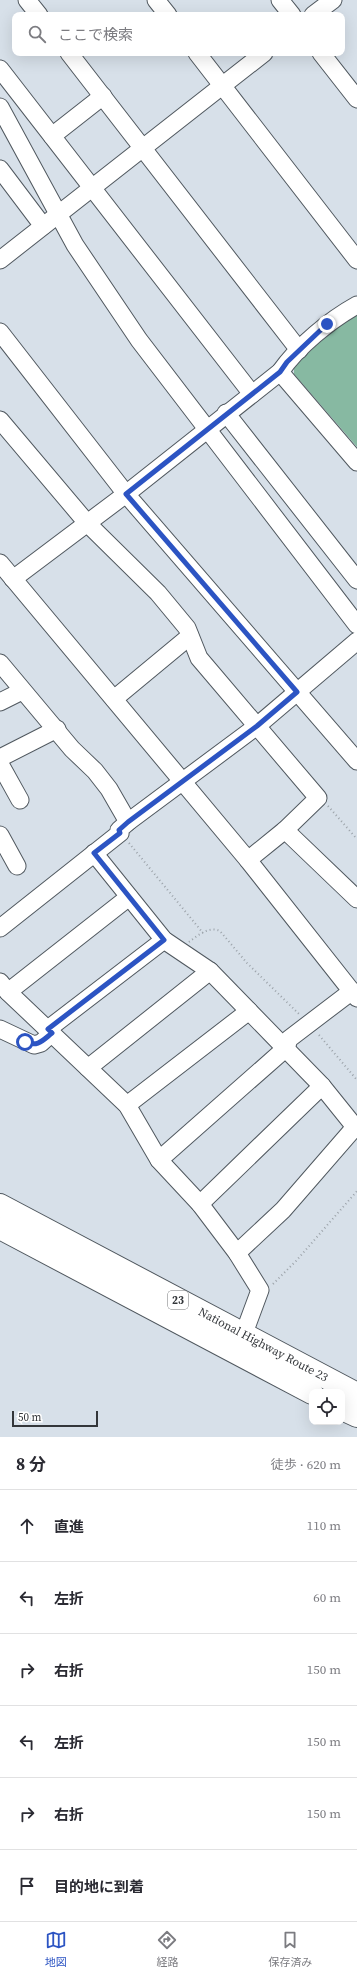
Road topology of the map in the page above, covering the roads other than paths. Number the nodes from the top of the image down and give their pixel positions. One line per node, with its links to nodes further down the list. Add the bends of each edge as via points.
1 (27, 0): 5 (street)
2 (156, 0): 6 (street)
3 (280, 0): 7 (street)
4 (333, 0): 8 (street)
5 (37, 12)
6 (166, 12)
7 (290, 12)
8 (317, 12)
9 (71, 56): 16 (street)
10 (199, 56): 14 (street)
11 (260, 56): 14 (street)
12 (324, 56): 15 (street)
13 (0, 69): 18 (street)
14 (222, 86): 19 (street); 25 (street)
15 (355, 92)
16 (103, 96): 18 (street); 19 (street)
17 (0, 107): 22 (street)
18 (52, 136): 21 (street)
19 (143, 148): 21 (street); 28 (street)
20 (0, 169): 23 (street)
21 (92, 188): 22 (street); 30 (street)
22 (58, 214): 23 (street); 33 (street, via 108,296)
23 (43, 226): 24 (street)
24 (0, 260)
25 (357, 260)
26 (357, 305): 28 (street, via 327,324)
27 (0, 332): 35 (street)
28 (300, 350): 29 (street)
29 (280, 372): 30 (street); 34 (street)
30 (252, 394): 31 (street)
31 (226, 413): 33 (street); 39 (street)
32 (0, 420): 36 (street)
33 (208, 430): 35 (street); 40 (street)
34 (357, 462)
35 (126, 494): 36 (street); 45 (street)
36 (87, 523): 38 (street); 41 (street, via 158,593 187,628)
37 (0, 563): 38 (street)
38 (13, 579): 46 (street)
39 (357, 580)
40 (357, 625)
41 (190, 636): 46 (street); 48 (street, via 199,658)
42 (357, 641): 45 (street)
43 (0, 663): 44 (street)
44 (22, 691): 47 (street); 49 (street)
45 (297, 692): 48 (street); 51 (street)
46 (114, 699): 53 (street)
47 (0, 702)
48 (257, 726): 53 (street); 56 (street, via 318,798)
49 (57, 729): 50 (street); 55 (street, via 109,789)
50 (0, 758)
51 (357, 761)
52 (0, 764): 54 (street)
53 (182, 780): 55 (street); 59 (street)
54 (20, 800)
55 (122, 828): 58 (street)
56 (285, 830): 59 (street); 62 (street)
57 (0, 835): 60 (street)
58 (94, 853): 61 (street); 63 (street)
59 (248, 860): 67 (street)
60 (17, 866)
61 (129, 897): 64 (street); 66 (street)
62 (357, 899)
63 (0, 928)
64 (164, 940): 65 (street); 70 (street)
65 (210, 972): 68 (street); 72 (street)
66 (4, 987): 70 (street)
67 (354, 994): 71 (street, via 289,1039)
68 (249, 1011): 71 (street); 74 (street)
69 (0, 1030): 70 (street, via 34,1045 41,1043)
70 (50, 1031): 72 (street)
71 (286, 1048): 73 (street); 75 (street)
72 (88, 1068): 74 (street)
73 (322, 1086): 76 (street); 79 (street, via 355,1127 283,1210)
74 (127, 1105): 75 (street)
75 (159, 1160): 76 (street)
76 (200, 1204): 79 (street)
77 (0, 1205): 80 (highway, National Highway Route 23 / 23)
78 (0, 1228): 80 (highway, National Highway Route 23 / 23)
79 (237, 1253): 80 (street, via 260,1290)
80 (240, 1344): 81 (highway, National Highway Route 23 / 23); 82 (highway, National Highway Route 23 / 23)
81 (309, 1391)
82 (357, 1394)
83 (345, 1410): 84 (highway)
84 (357, 1416)

